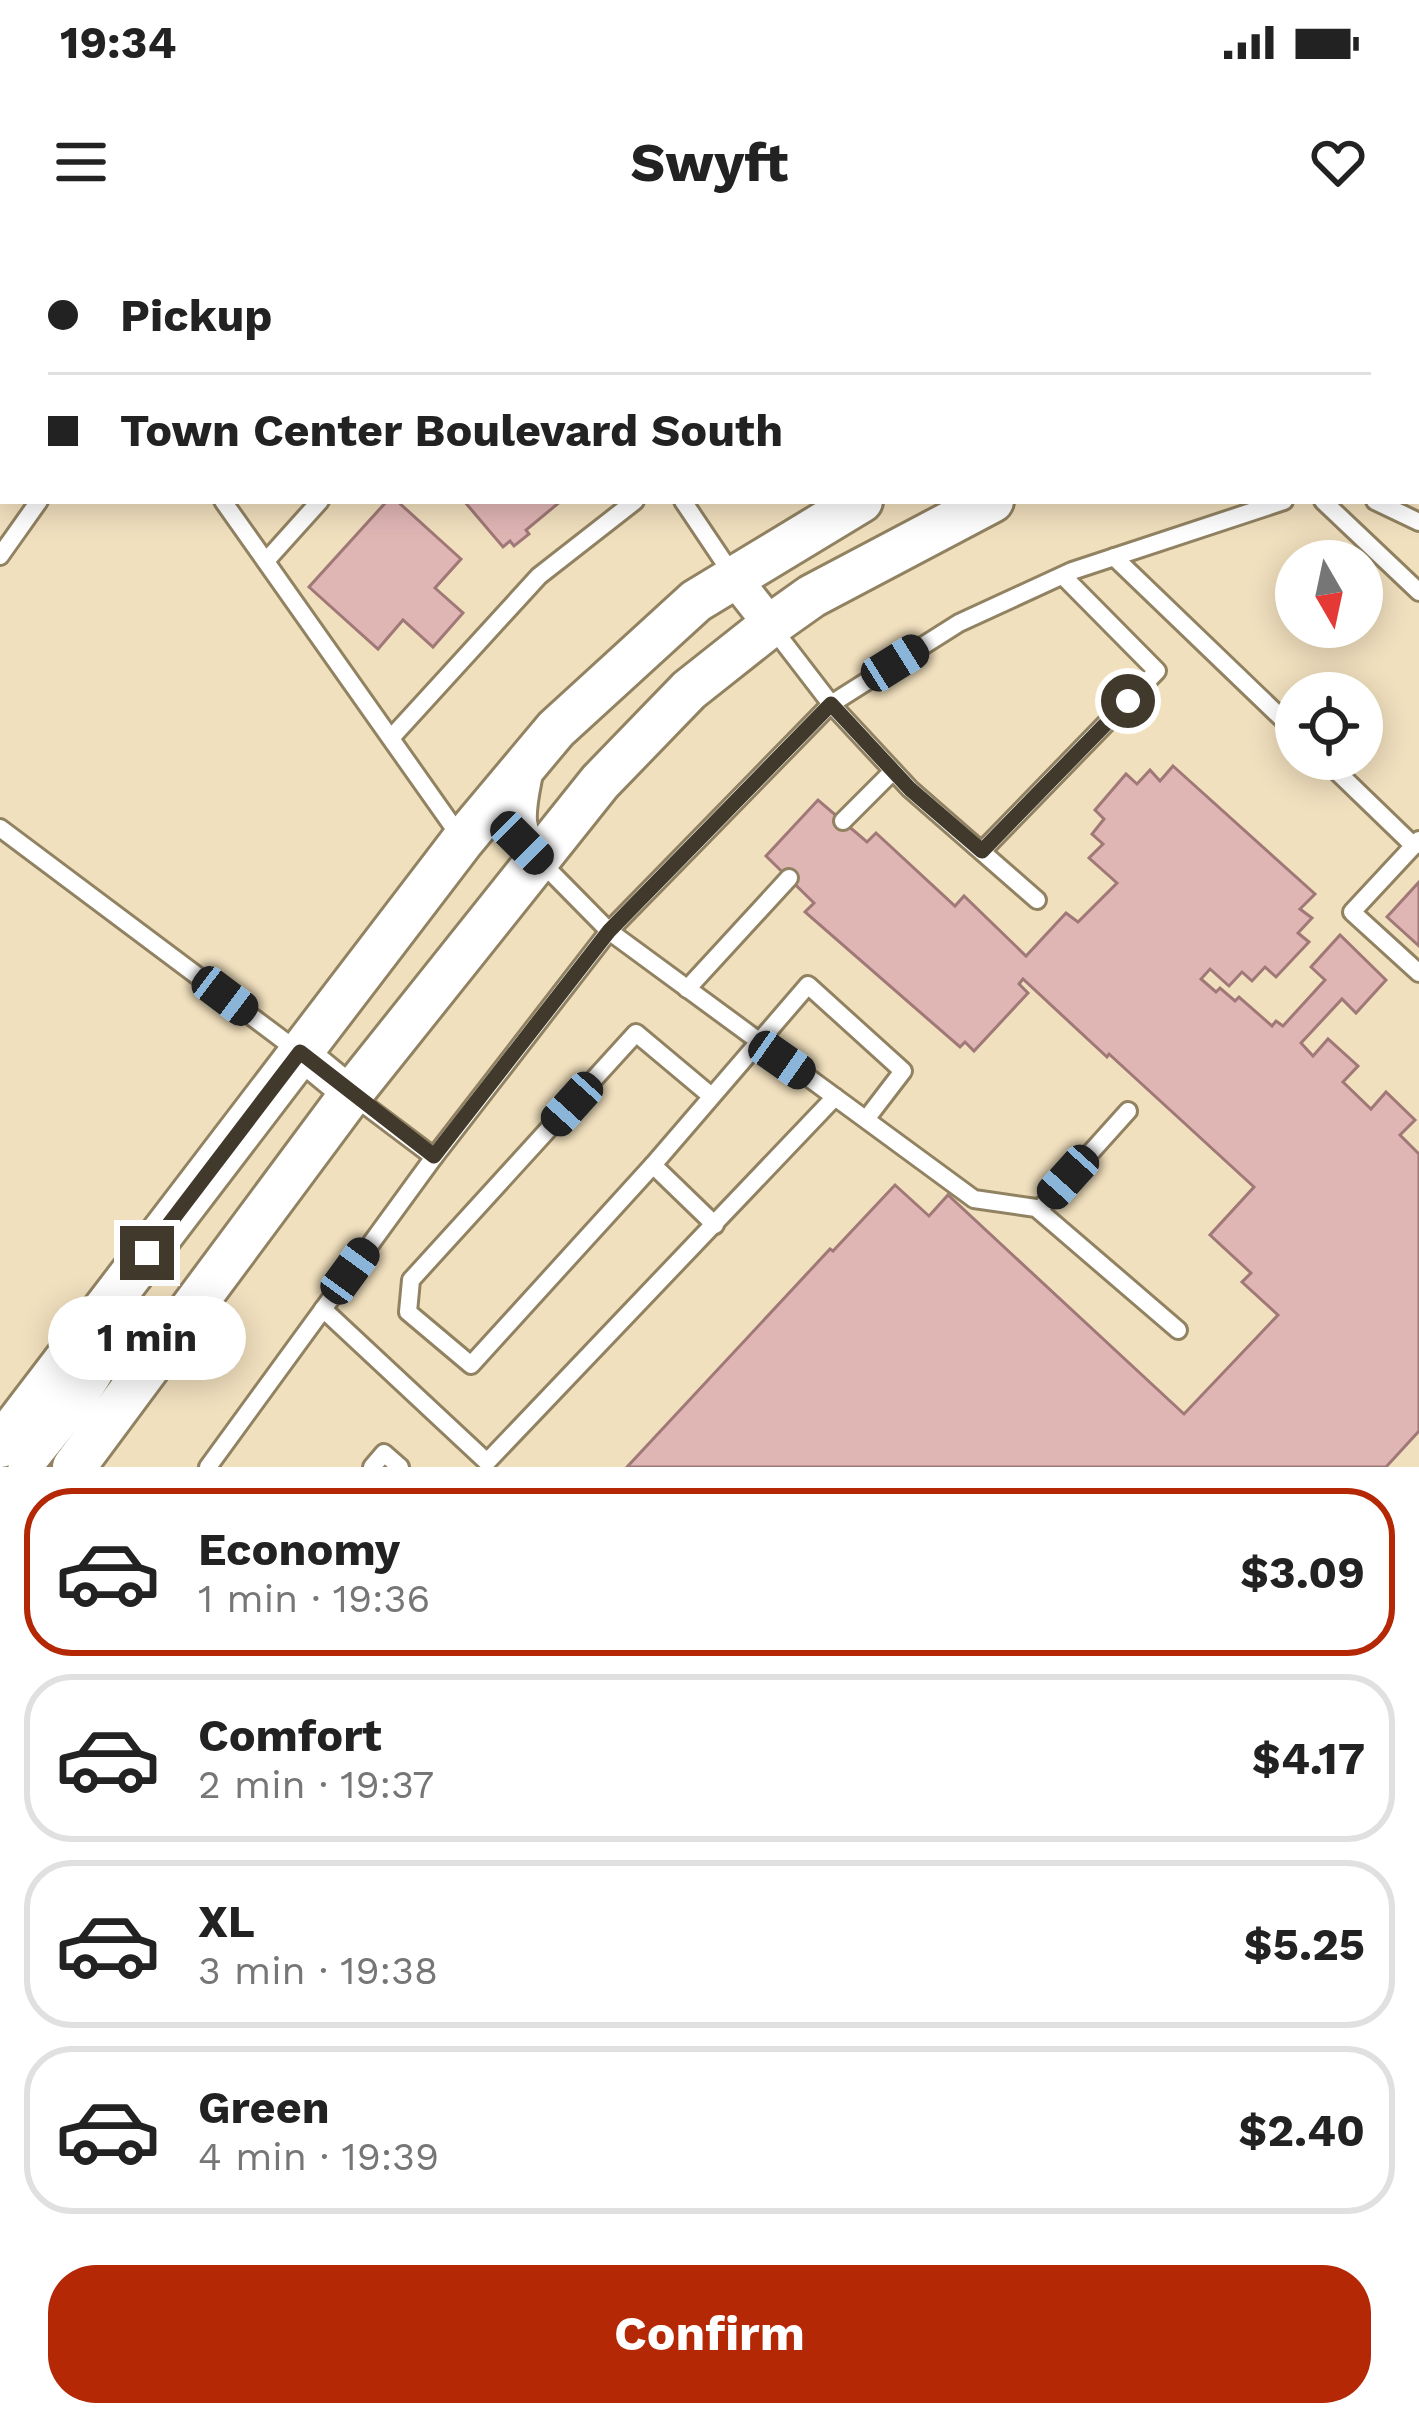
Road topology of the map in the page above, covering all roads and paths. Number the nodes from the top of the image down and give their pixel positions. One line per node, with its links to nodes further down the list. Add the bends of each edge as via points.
1 (37, 504): 12 (lane)
2 (225, 504): 14 (lane)
3 (317, 504): 14 (lane)
4 (631, 504): 21 (lane, via 539,576)
5 (684, 504): 16 (lane)
6 (856, 504): 16 (street)
7 (986, 504): 18 (street)
8 (1275, 504): 13 (lane)
9 (1326, 504): 17 (lane)
10 (1381, 504): 11 (lane)
11 (1419, 522)
12 (0, 556)
13 (1114, 557): 15 (lane); 20 (lane)
14 (266, 561): 21 (lane)
15 (1064, 576): 19 (lane, via 959,623); 29 (lane, via 1157,671)
16 (734, 578): 18 (street); 22 (street, via 635,653)
17 (1419, 592)
18 (771, 625): 19 (lane); 30 (street, via 674,706 600,782)
19 (831, 704): 23 (lane); 33 (lane)
20 (1275, 712)
21 (391, 738): 27 (lane)
22 (527, 763): 27 (street); 30 (street, via 518,814 522,843)
23 (893, 771): 25 (lane); 29 (lane)
24 (1347, 780): 28 (lane)
25 (843, 821)
26 (0, 828): 37 (lane)
27 (463, 840): 37 (street)
28 (1417, 843): 34 (lane, via 1352,912)
29 (982, 851): 32 (lane)
30 (540, 861): 33 (lane); 38 (street)
31 (789, 878): 35 (lane)
32 (1037, 900)
33 (609, 931): 35 (lane); 43 (lane)
34 (1419, 973)
35 (687, 989): 36 (lane)
36 (756, 1041): 39 (lane); 40 (lane); 42 (lane, via 808,985 903,1071)
37 (300, 1052): 38 (street); 49 (street)
38 (351, 1094): 43 (lane); 51 (street)
39 (710, 1095): 44 (lane); 44 (lane, via 636,1033 411,1280 408,1312 471,1365)
40 (835, 1097): 42 (lane); 46 (lane)
41 (1127, 1112): 45 (lane)
42 (867, 1118): 45 (lane, via 974,1199)
43 (434, 1156): 47 (lane)
44 (653, 1165): 46 (lane)
45 (1039, 1210): 48 (lane)
46 (715, 1225): 50 (lane)
47 (322, 1309): 50 (lane); 52 (lane)
48 (1178, 1330)
49 (7, 1447)
50 (487, 1465)
51 (74, 1467)
52 (208, 1467)
53 (372, 1467): 54 (lane, via 384,1453)
54 (400, 1467)

